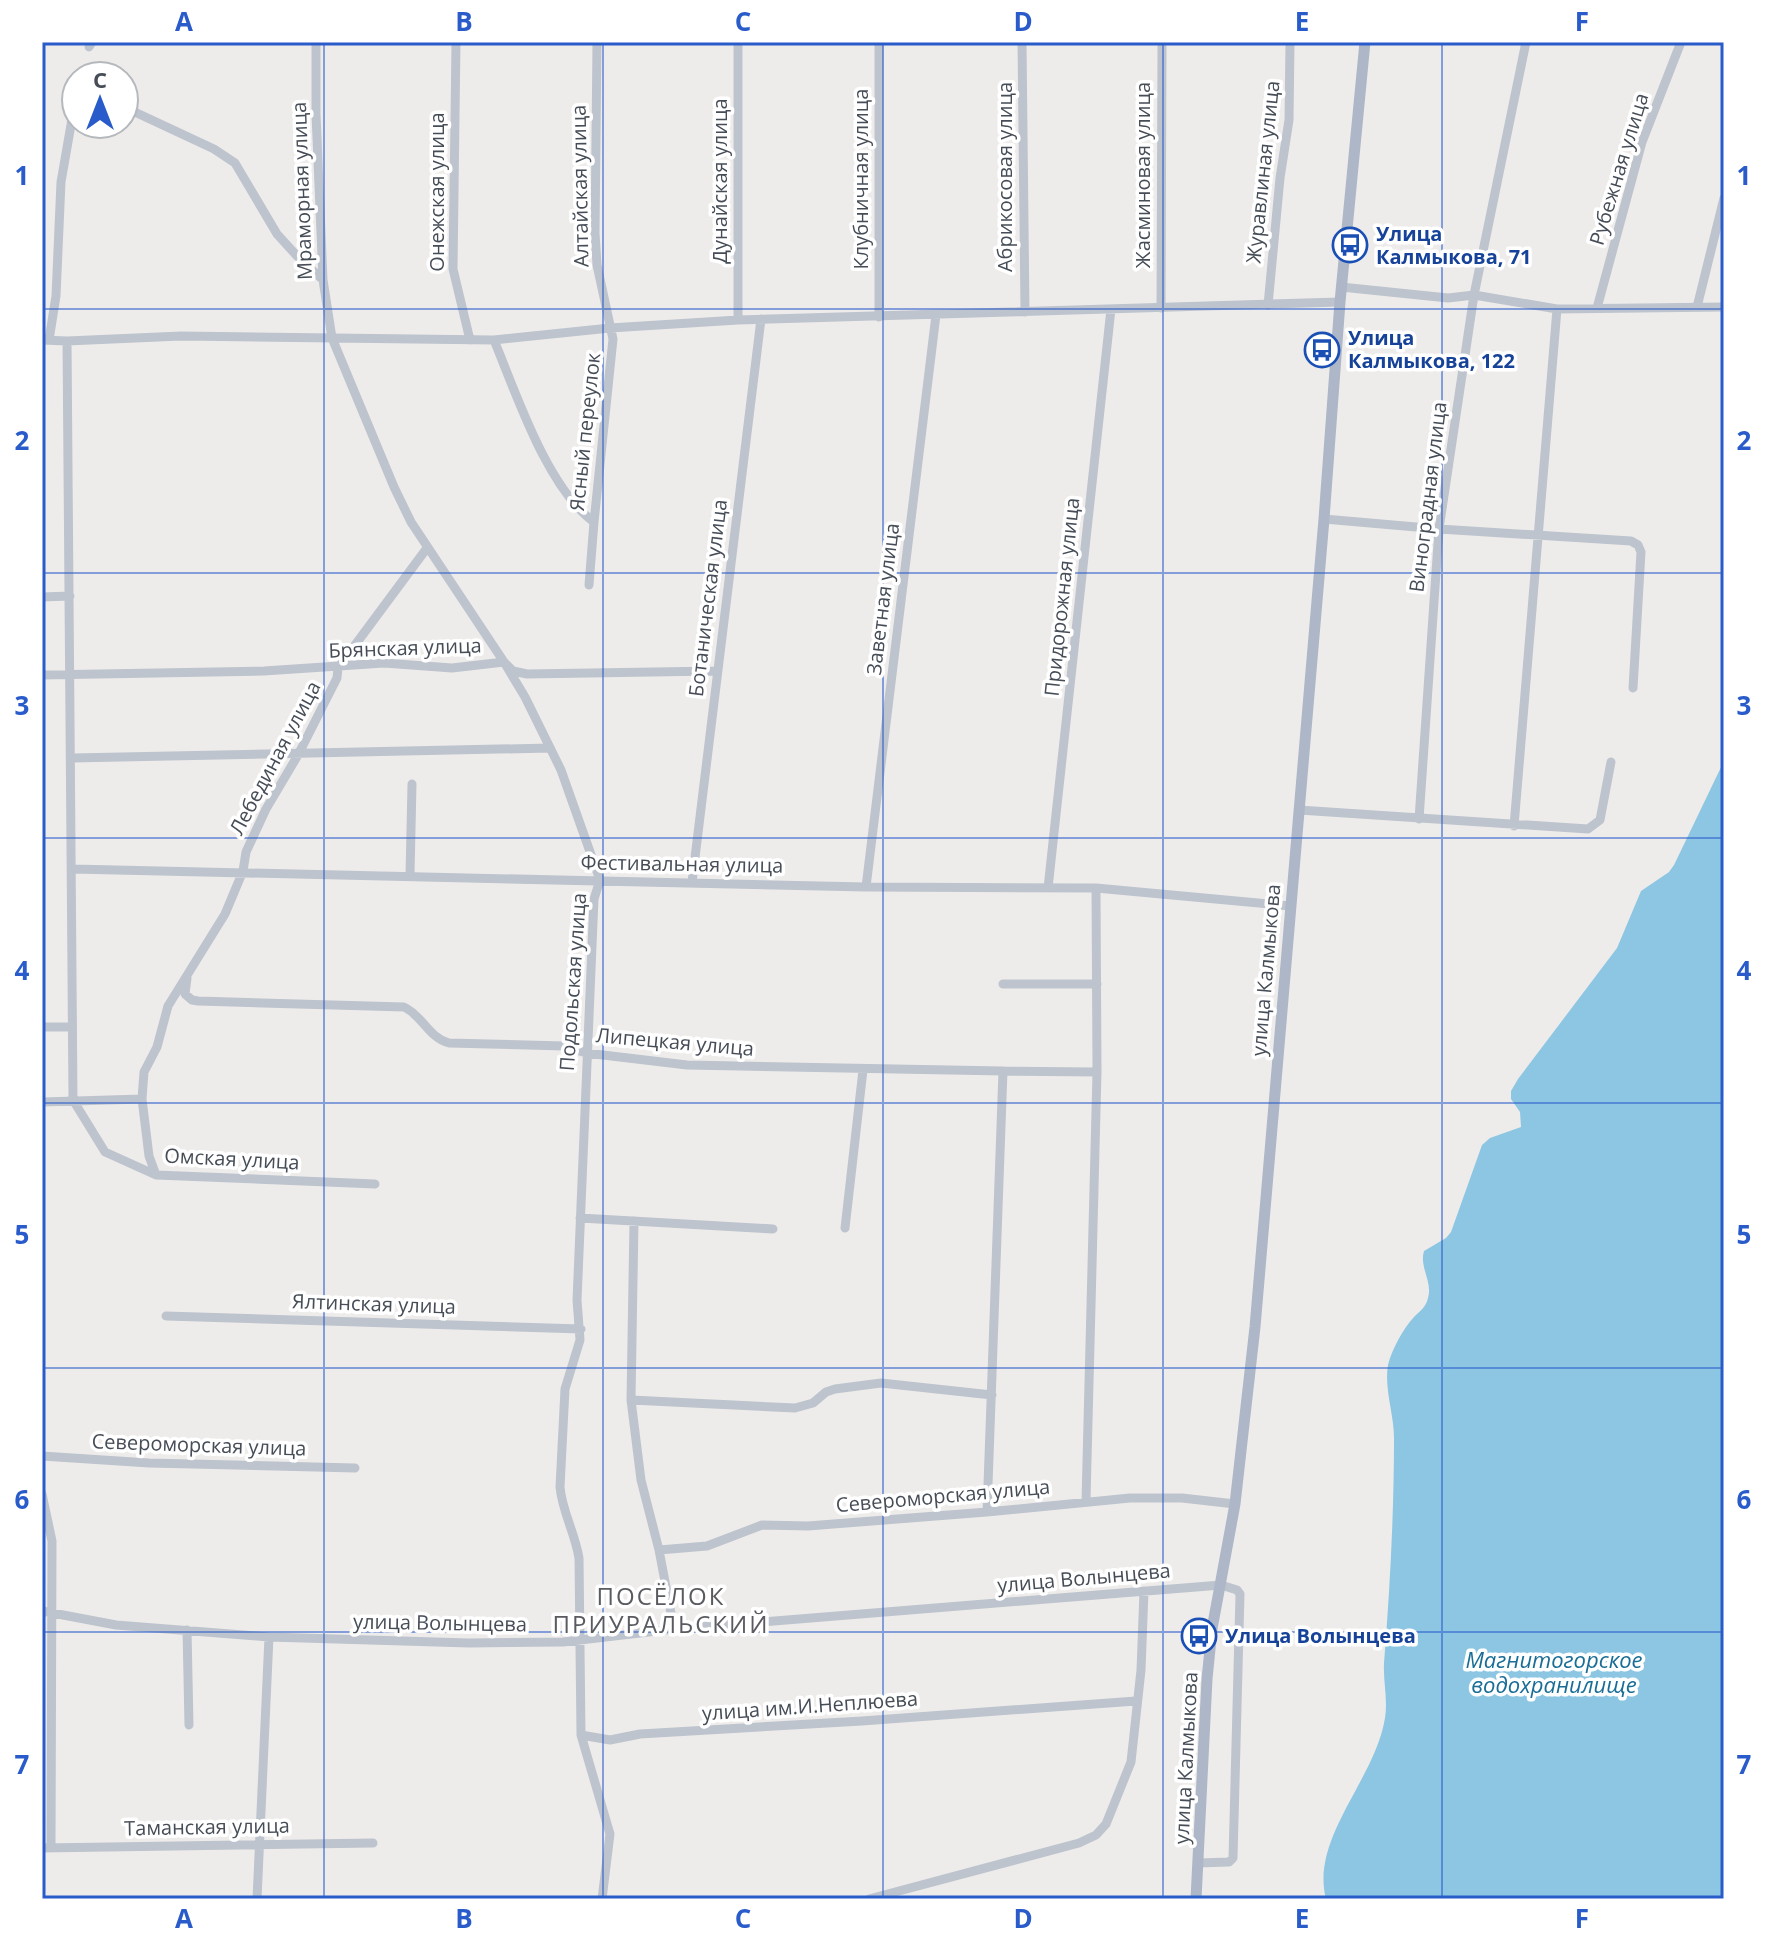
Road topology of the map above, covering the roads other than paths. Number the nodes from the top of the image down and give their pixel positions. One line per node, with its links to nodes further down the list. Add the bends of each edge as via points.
1 (316, 42): 15 (street, Мраморная улица)
2 (456, 42): 34 (street, Онежская улица, via 453,269)
3 (597, 42): 31 (street, Алтайская улица, via 595,233)
4 (738, 42): 30 (street, Дунайская улица)
5 (879, 42): 28 (street, Клубничная улица)
6 (1022, 42): 26 (street, Абрикосовая улица)
7 (1162, 42): 22 (street, Жасминовая улица)
8 (1290, 42): 19 (street, Журавлиная улица, via 1289,120)
9 (1365, 42): 16 (main road, улица Калмыкова)
10 (1526, 42): 17 (street, Виноградная улица)
11 (1681, 42): 23 (street, Рубежная улица, via 1642,142)
12 (140, 114): 15 (street, via 235,163 277,234)
13 (68, 140): 33 (street, via 56,296)
14 (1724, 198): 20 (street)
15 (323, 280): 32 (street, Мраморная улица)
16 (1341, 287): 17 (street, via 1448,298); 18 (main road, улица Калмыкова)
17 (1474, 295): 25 (street); 39 (street, Виноградная улица)
18 (1340, 302): 19 (street); 37 (main road, улица Калмыкова)
19 (1268, 305): 22 (street)
20 (1697, 307): 21 (street); 23 (street)
21 (1724, 307)
22 (1161, 308): 24 (street)
23 (1597, 308): 25 (street)
24 (1111, 309): 26 (street); 65 (street, Придорожная улица)
25 (1557, 309): 40 (street)
26 (1025, 312): 27 (street)
27 (936, 315): 28 (street); 64 (street, Заветная улица)
28 (879, 317): 29 (street)
29 (761, 319): 30 (street); 47 (street, Ботаническая улица)
30 (738, 320): 31 (street)
31 (610, 328): 35 (street); 38 (street, Ясный переулок)
32 (332, 338): 34 (street); 36 (street); 41 (street, Подольская улица, via 394,487)
33 (45, 340): 36 (street)
34 (470, 340): 35 (street)
35 (494, 340): 38 (street, Ясный переулок, via 520,409 565,492)
36 (67, 341): 43 (street)
37 (1324, 519): 39 (street); 56 (main road, улица Калмыкова)
38 (594, 522): 42 (street)
39 (1439, 529): 40 (street); 57 (street, Виноградная улица)
40 (1537, 536): 50 (street, via 1638,545); 58 (street)
41 (427, 548): 45 (street, Подольская улица); 46 (street, Лебединая улица)
42 (589, 585)
43 (70, 596): 44 (street); 48 (street)
44 (42, 597)
45 (504, 662): 46 (street, Брянская улица, via 452,668 384,663); 47 (street, Брянская улица, via 527,674); 51 (street, Подольская улица)
46 (338, 668): 48 (street, Брянская улица); 52 (street, Лебединая улица)
47 (716, 671): 63 (street, Ботаническая улица)
48 (71, 674): 49 (street, Брянская улица); 53 (street)
49 (42, 675)
50 (1633, 688)
51 (550, 748): 52 (street); 62 (street, Подольская улица)
52 (298, 755): 53 (street); 60 (street, Лебединая улица, via 266,809)
53 (72, 758): 59 (street)
54 (1611, 762): 58 (street, via 1595,826)
55 (412, 784): 61 (street)
56 (1299, 810): 57 (street); 67 (main road, улица Калмыкова)
57 (1419, 819): 58 (street)
58 (1514, 826)
59 (73, 869): 60 (street, Фестивальная улица); 72 (street)
60 (243, 871): 61 (street, Фестивальная улица); 68 (street, Лебединая улица)
61 (410, 875): 62 (street, Фестивальная улица)
62 (600, 880): 63 (street, Фестивальная улица); 73 (street, Подольская улица, via 594,899)
63 (692, 882): 64 (street, Фестивальная улица)
64 (866, 887): 65 (street, Фестивальная улица)
65 (1048, 888): 66 (street, Фестивальная улица)
66 (1096, 888): 67 (street, Фестивальная улица); 70 (street)
67 (1290, 906): 94 (main road, улица Калмыкова)
68 (187, 978): 73 (street, Липецкая улица, via 185,994 192,1000 404,1007 442,1042 564,1046); 77 (street, Лебединая улица, via 168,1006 144,1072)
69 (1003, 984): 70 (street)
70 (1097, 984): 76 (street)
71 (42, 1027): 72 (street)
72 (72, 1027): 78 (street)
73 (586, 1053): 74 (street, Липецкая улица, via 687,1065); 82 (street, Подольская улица)
74 (863, 1070): 75 (street, Липецкая улица); 84 (street)
75 (1003, 1071): 76 (street, Липецкая улица); 88 (street)
76 (1097, 1072): 93 (street)
77 (142, 1099): 78 (street); 80 (street, Лебединая улица)
78 (73, 1100): 79 (street); 80 (street, Омская улица, via 105,1152)
79 (42, 1102)
80 (156, 1175): 81 (street, Омская улица)
81 (375, 1184)
82 (580, 1218): 83 (street); 87 (street, Подольская улица)
83 (634, 1221): 85 (street); 89 (street)
84 (845, 1228)
85 (773, 1229)
86 (166, 1316): 87 (street, Ялтинская улица)
87 (581, 1329): 103 (street, Подольская улица, via 565,1389 560,1487 579,1558)
88 (992, 1395): 89 (street, via 881,1383 835,1389 795,1408); 95 (street)
89 (631, 1400): 96 (street, via 641,1480)
90 (42, 1456): 91 (street, Североморская улица)
91 (355, 1468)
92 (42, 1494): 99 (street, via 52,1541)
93 (1086, 1500): 94 (street, Североморская улица, via 1153,1497); 95 (street, Североморская улица)
94 (1235, 1504): 97 (main road, улица Калмыкова)
95 (987, 1512): 96 (street, Североморская улица, via 762,1525 707,1546)
96 (659, 1550): 100 (street)
97 (1221, 1585): 98 (street, улица Волынцева); 111 (main road, улица Калмыкова, via 1207,1679); 111 (street, via 1240,1594 1233,1858)
98 (1144, 1591): 100 (street, улица Волынцева); 104 (street)
99 (47, 1611): 101 (street, улица Волынцева, via 116,1625); 105 (street)
100 (674, 1629): 103 (street, улица Волынцева)
101 (187, 1630): 102 (street, улица Волынцева); 106 (street)
102 (269, 1637): 103 (street, улица Волынцева, via 469,1643); 109 (street)
103 (580, 1640): 107 (street)
104 (1136, 1701): 107 (street, улица им.И.Неплюева, via 610,1740); 114 (street, via 1131,1762 1106,1824 1096,1835)
105 (47, 1718): 110 (street)
106 (189, 1725)
107 (581, 1735): 113 (street, via 610,1834)
108 (373, 1843): 109 (street, Таманская улица)
109 (260, 1845): 110 (street, Таманская улица); 112 (street)
110 (47, 1848)
111 (1198, 1863): 115 (main road, улица Калмыкова)
112 (257, 1899)
113 (602, 1899)
114 (869, 1899)
115 (1196, 1899)

